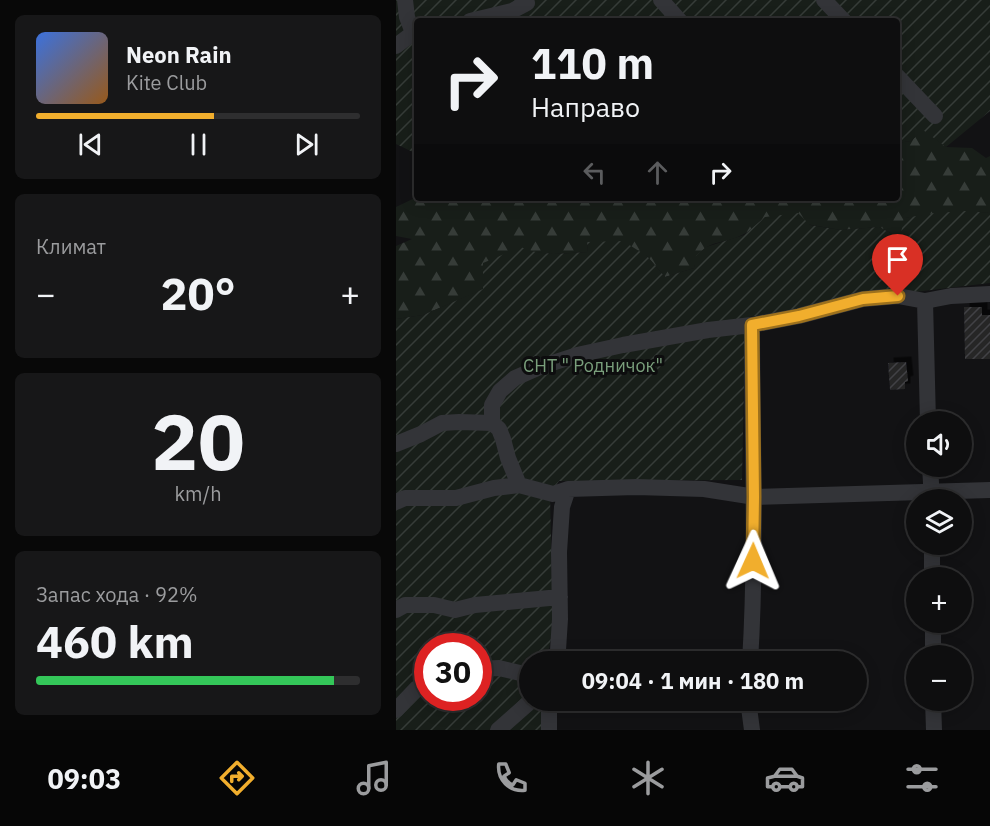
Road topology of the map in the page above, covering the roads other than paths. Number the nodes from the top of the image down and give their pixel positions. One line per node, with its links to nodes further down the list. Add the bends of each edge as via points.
1 (405, 0): 8 (street)
2 (660, 0): 6 (street)
3 (824, 0): 7 (street)
4 (523, 7): 5 (street)
5 (481, 18)
6 (677, 18)
7 (841, 18)
8 (414, 31)
9 (414, 34): 10 (street)
10 (396, 46)
11 (900, 79): 12 (street)
12 (935, 116)
13 (990, 294): 14 (street)
14 (925, 301): 15 (street, via 898,296 863,299); 16 (street)
15 (752, 325): 17 (street, via 623,345 540,367 515,378 500,391 492,405); 24 (street)
16 (928, 411)
17 (492, 423): 18 (street, via 442,423); 19 (street, via 504,439)
18 (396, 444)
19 (519, 486): 20 (street, via 553,494); 25 (street, via 456,498 405,498)
20 (568, 489): 24 (street, via 704,489); 26 (street, via 562,507)
21 (990, 490): 22 (street)
22 (972, 492)
23 (906, 496): 24 (street)
24 (754, 497): 29 (street)
25 (396, 502)
26 (560, 597): 27 (street, via 455,610 434,604 405,605); 28 (street)
27 (396, 610)
28 (558, 651)
29 (751, 651)
30 (492, 668): 31 (street)
31 (519, 673)
32 (414, 691): 33 (street)
33 (396, 710)
34 (520, 711): 38 (street)
35 (549, 711): 39 (street)
36 (749, 711): 40 (street)
37 (933, 711): 41 (street)
38 (498, 730)
39 (549, 730)
40 (752, 730)
41 (934, 730)

